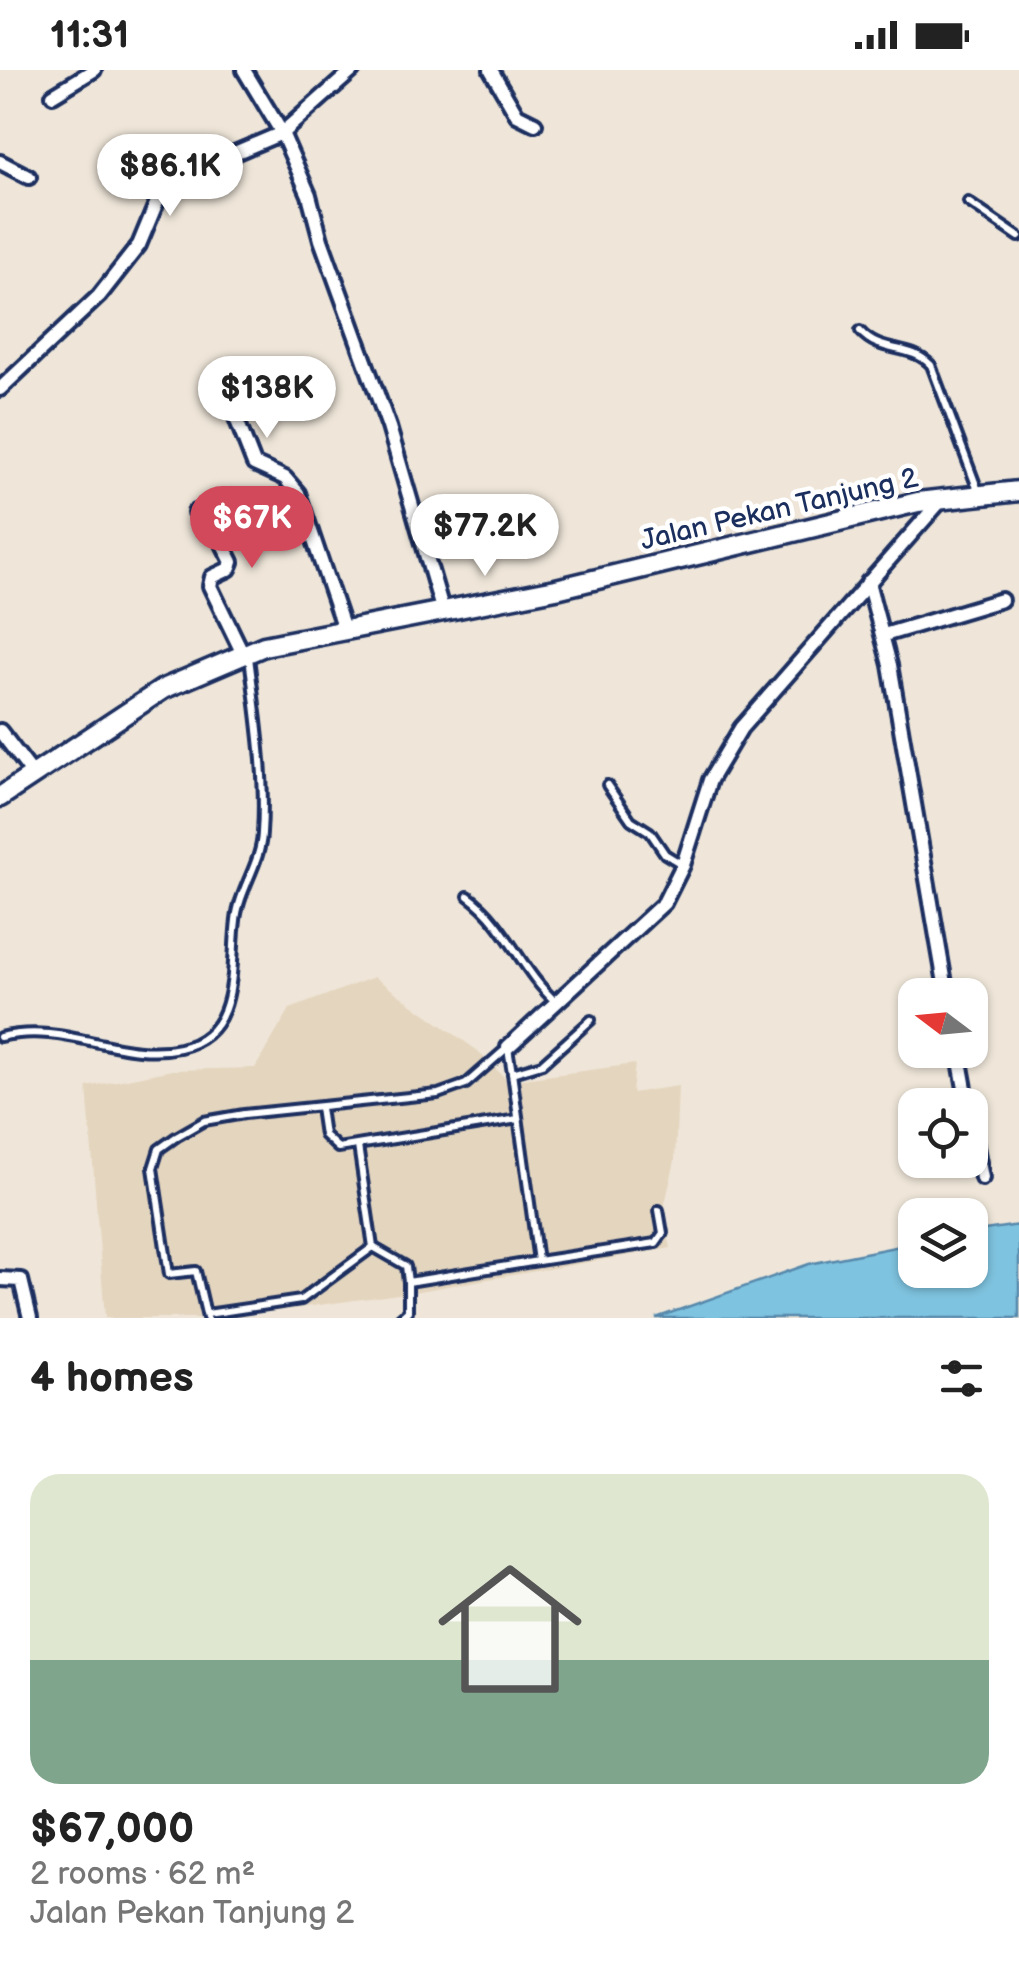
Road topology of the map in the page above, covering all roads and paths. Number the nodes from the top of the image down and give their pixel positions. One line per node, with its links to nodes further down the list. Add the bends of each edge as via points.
1 (94, 70): 5 (street)
2 (244, 70): 7 (street)
3 (353, 70): 7 (street)
4 (491, 70): 6 (street, via 517,115)
5 (54, 95)
6 (535, 124)
7 (282, 133): 14 (street, via 161,192 139,244 111,282); 21 (street, via 310,195 320,240 389,426)
8 (0, 162): 9 (street)
9 (29, 177)
10 (968, 202): 11 (lane)
11 (1019, 237)
12 (860, 331): 16 (lane, via 876,346 913,351 931,365)
13 (224, 387): 22 (street, via 254,464 298,493)
14 (0, 389)
15 (1019, 491): 16 (street, Jalan Pekan Tanjung 2)
16 (979, 494): 17 (street, Jalan Pekan Tanjung 2)
17 (944, 498): 19 (street); 21 (street, Jalan Pekan Tanjung 2)
18 (195, 512): 24 (street, via 219,536 232,562 210,586)
19 (868, 582): 23 (street); 29 (street, via 729,744)
20 (1001, 600): 23 (street)
21 (443, 612): 22 (street, Jalan Pekan Tanjung 2)
22 (344, 632): 24 (street, Jalan Pekan Tanjung 2)
23 (884, 635): 31 (street)
24 (246, 653): 26 (street, Jalan Pekan Tanjung 2, via 163,690); 34 (lane, via 262,835 236,915 231,993 214,1030 200,1042 148,1052 44,1031)
25 (0, 731): 26 (street)
26 (32, 773): 28 (street, Jalan Pekan Tanjung 2)
27 (607, 786): 29 (lane, via 631,820)
28 (0, 797)
29 (683, 865): 32 (street, via 664,903)
30 (468, 896): 32 (lane, via 505,932 527,974)
31 (944, 978)
32 (556, 1003): 35 (street)
33 (591, 1020): 36 (lane, via 542,1064)
34 (0, 1037)
35 (508, 1047): 36 (lane); 37 (lane, via 452,1090)
36 (512, 1073): 38 (lane)
37 (320, 1108): 39 (lane, via 327,1141 338,1148); 45 (lane, via 204,1121 156,1154 168,1274 196,1270)
38 (518, 1119): 39 (lane); 42 (lane)
39 (358, 1146): 41 (lane)
40 (659, 1210): 42 (lane, via 663,1233 656,1242)
41 (373, 1247): 44 (lane, via 406,1266); 45 (lane, via 301,1300)
42 (538, 1261): 44 (lane)
43 (0, 1279): 46 (street, via 20,1280)
44 (408, 1282): 47 (lane, via 408,1311)
45 (207, 1316)
46 (30, 1318)
47 (400, 1318)

